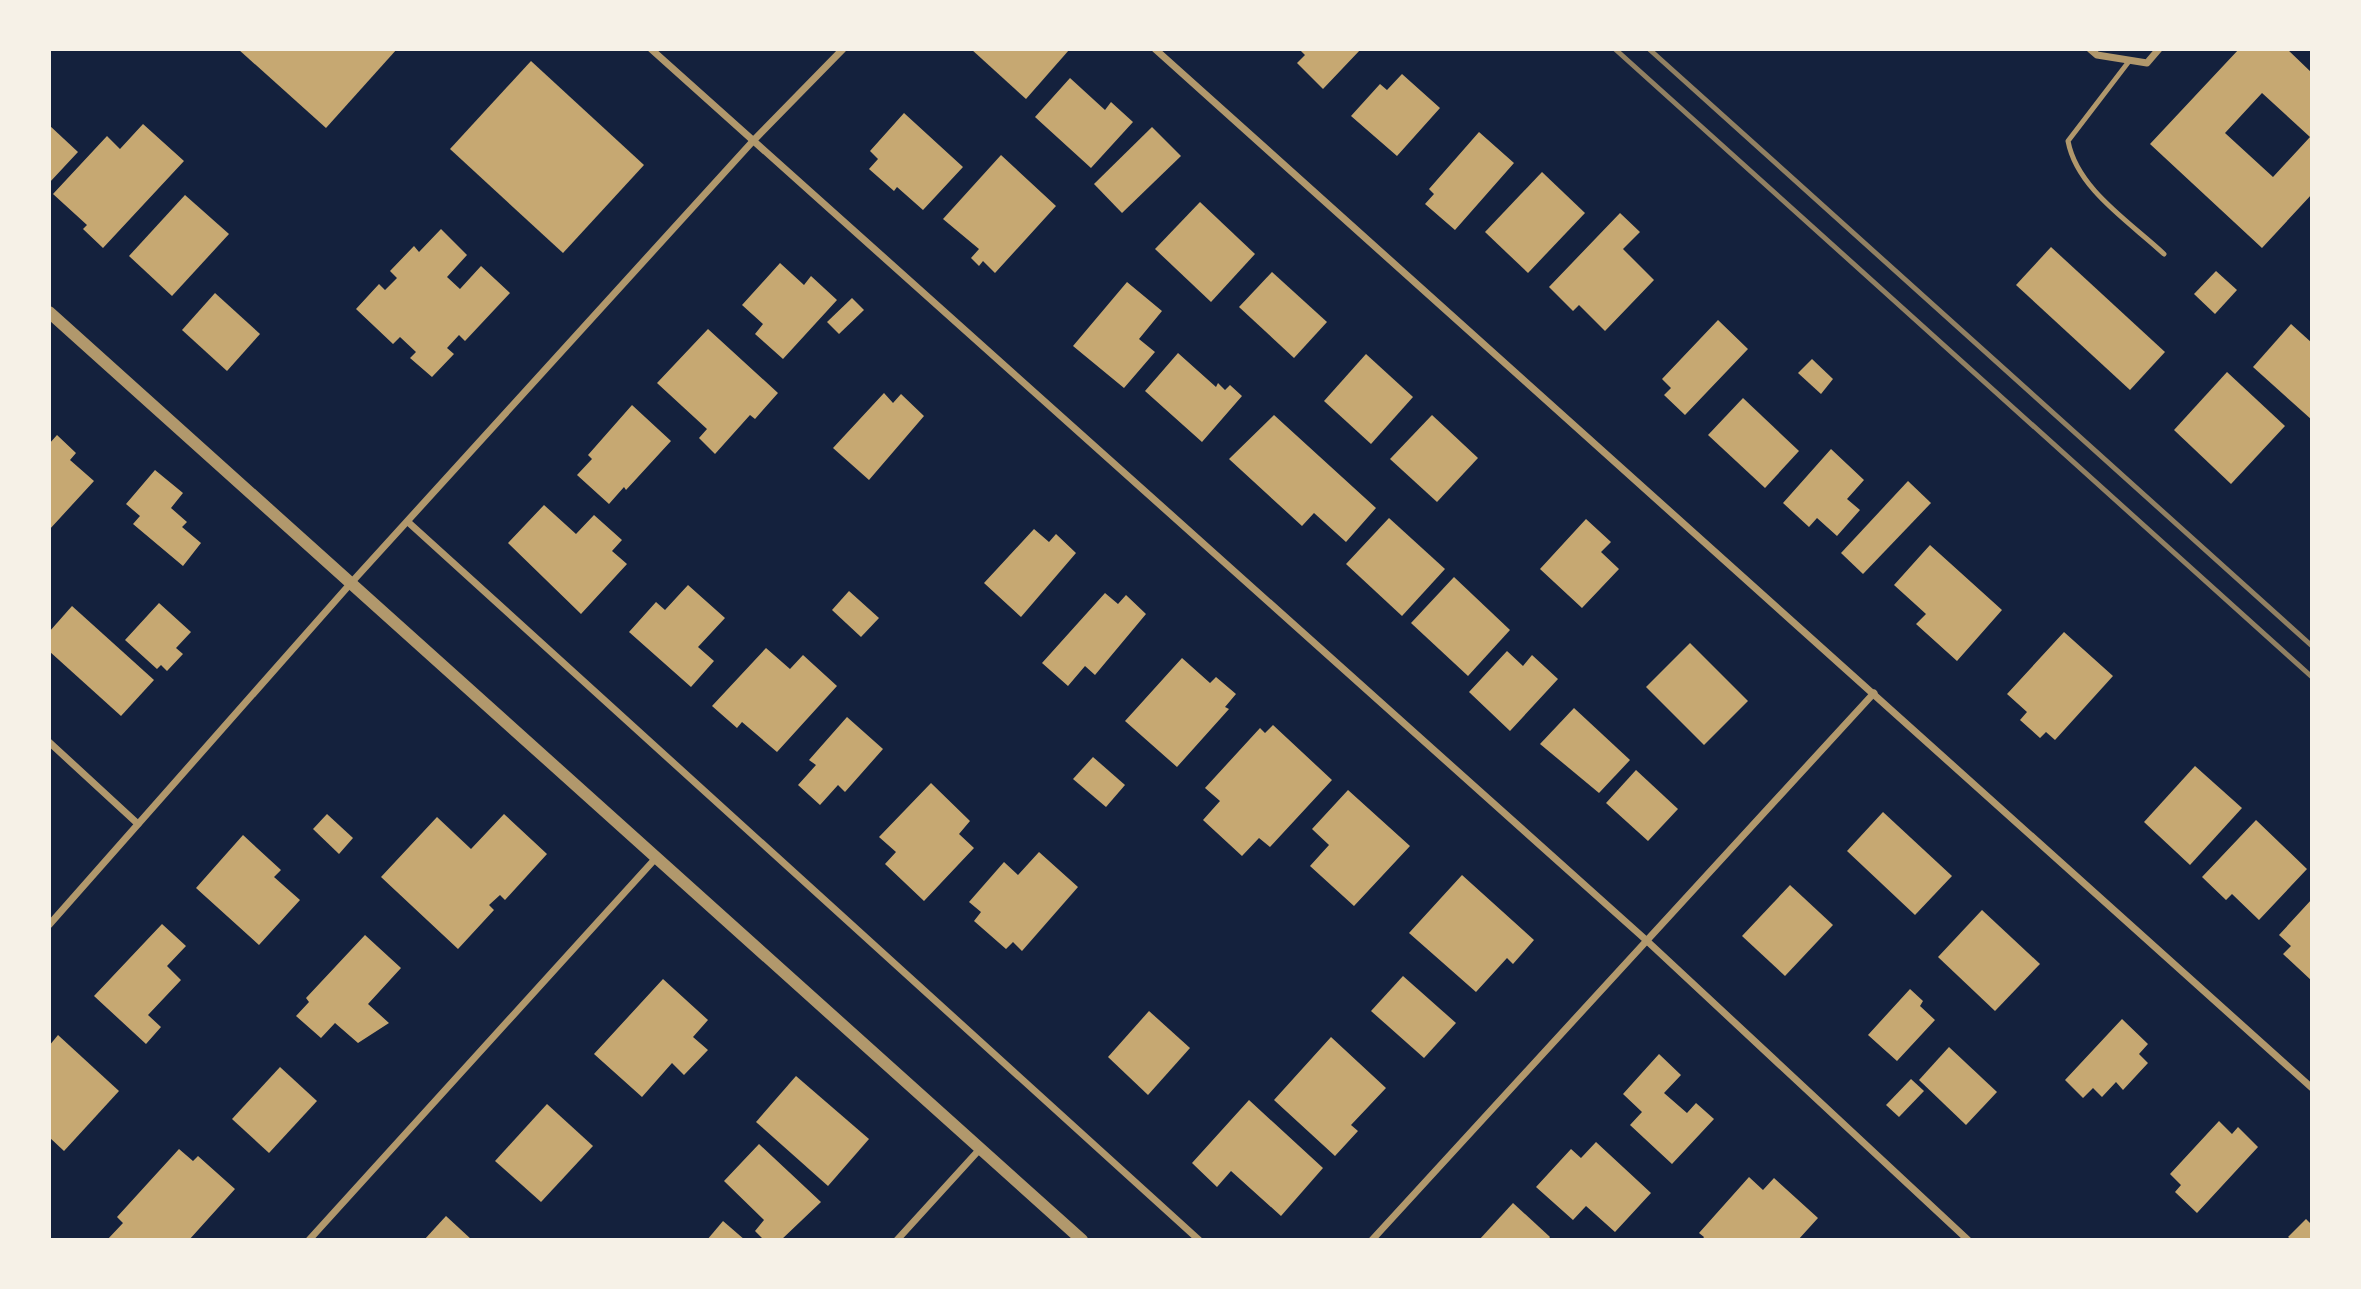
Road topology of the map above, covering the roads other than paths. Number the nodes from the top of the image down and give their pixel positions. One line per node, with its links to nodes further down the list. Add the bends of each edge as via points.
1 (651, 49): 7 (street)
2 (843, 49): 7 (street)
3 (1155, 49): 12 (street)
4 (2090, 49): 6 (street, via 2096,55)
5 (2159, 49): 6 (street, via 2147,63)
6 (2130, 60): 8 (lane, via 2068,141 2083,178)
7 (753, 141): 10 (street); 17 (street)
8 (2164, 254)
9 (49, 312): 11 (street)
10 (408, 522): 11 (street); 23 (street)
11 (351, 583): 14 (street); 15 (street)
12 (1874, 693): 17 (street); 18 (street)
13 (49, 742): 14 (street)
14 (138, 824): 16 (street)
15 (655, 859): 19 (street); 20 (street)
16 (49, 925)
17 (1646, 940): 24 (street); 25 (street)
18 (2312, 1088)
19 (979, 1150): 21 (street); 22 (street)
20 (309, 1240)
21 (897, 1240)
22 (1082, 1240)
23 (1199, 1240)
24 (1372, 1240)
25 (1968, 1240)

